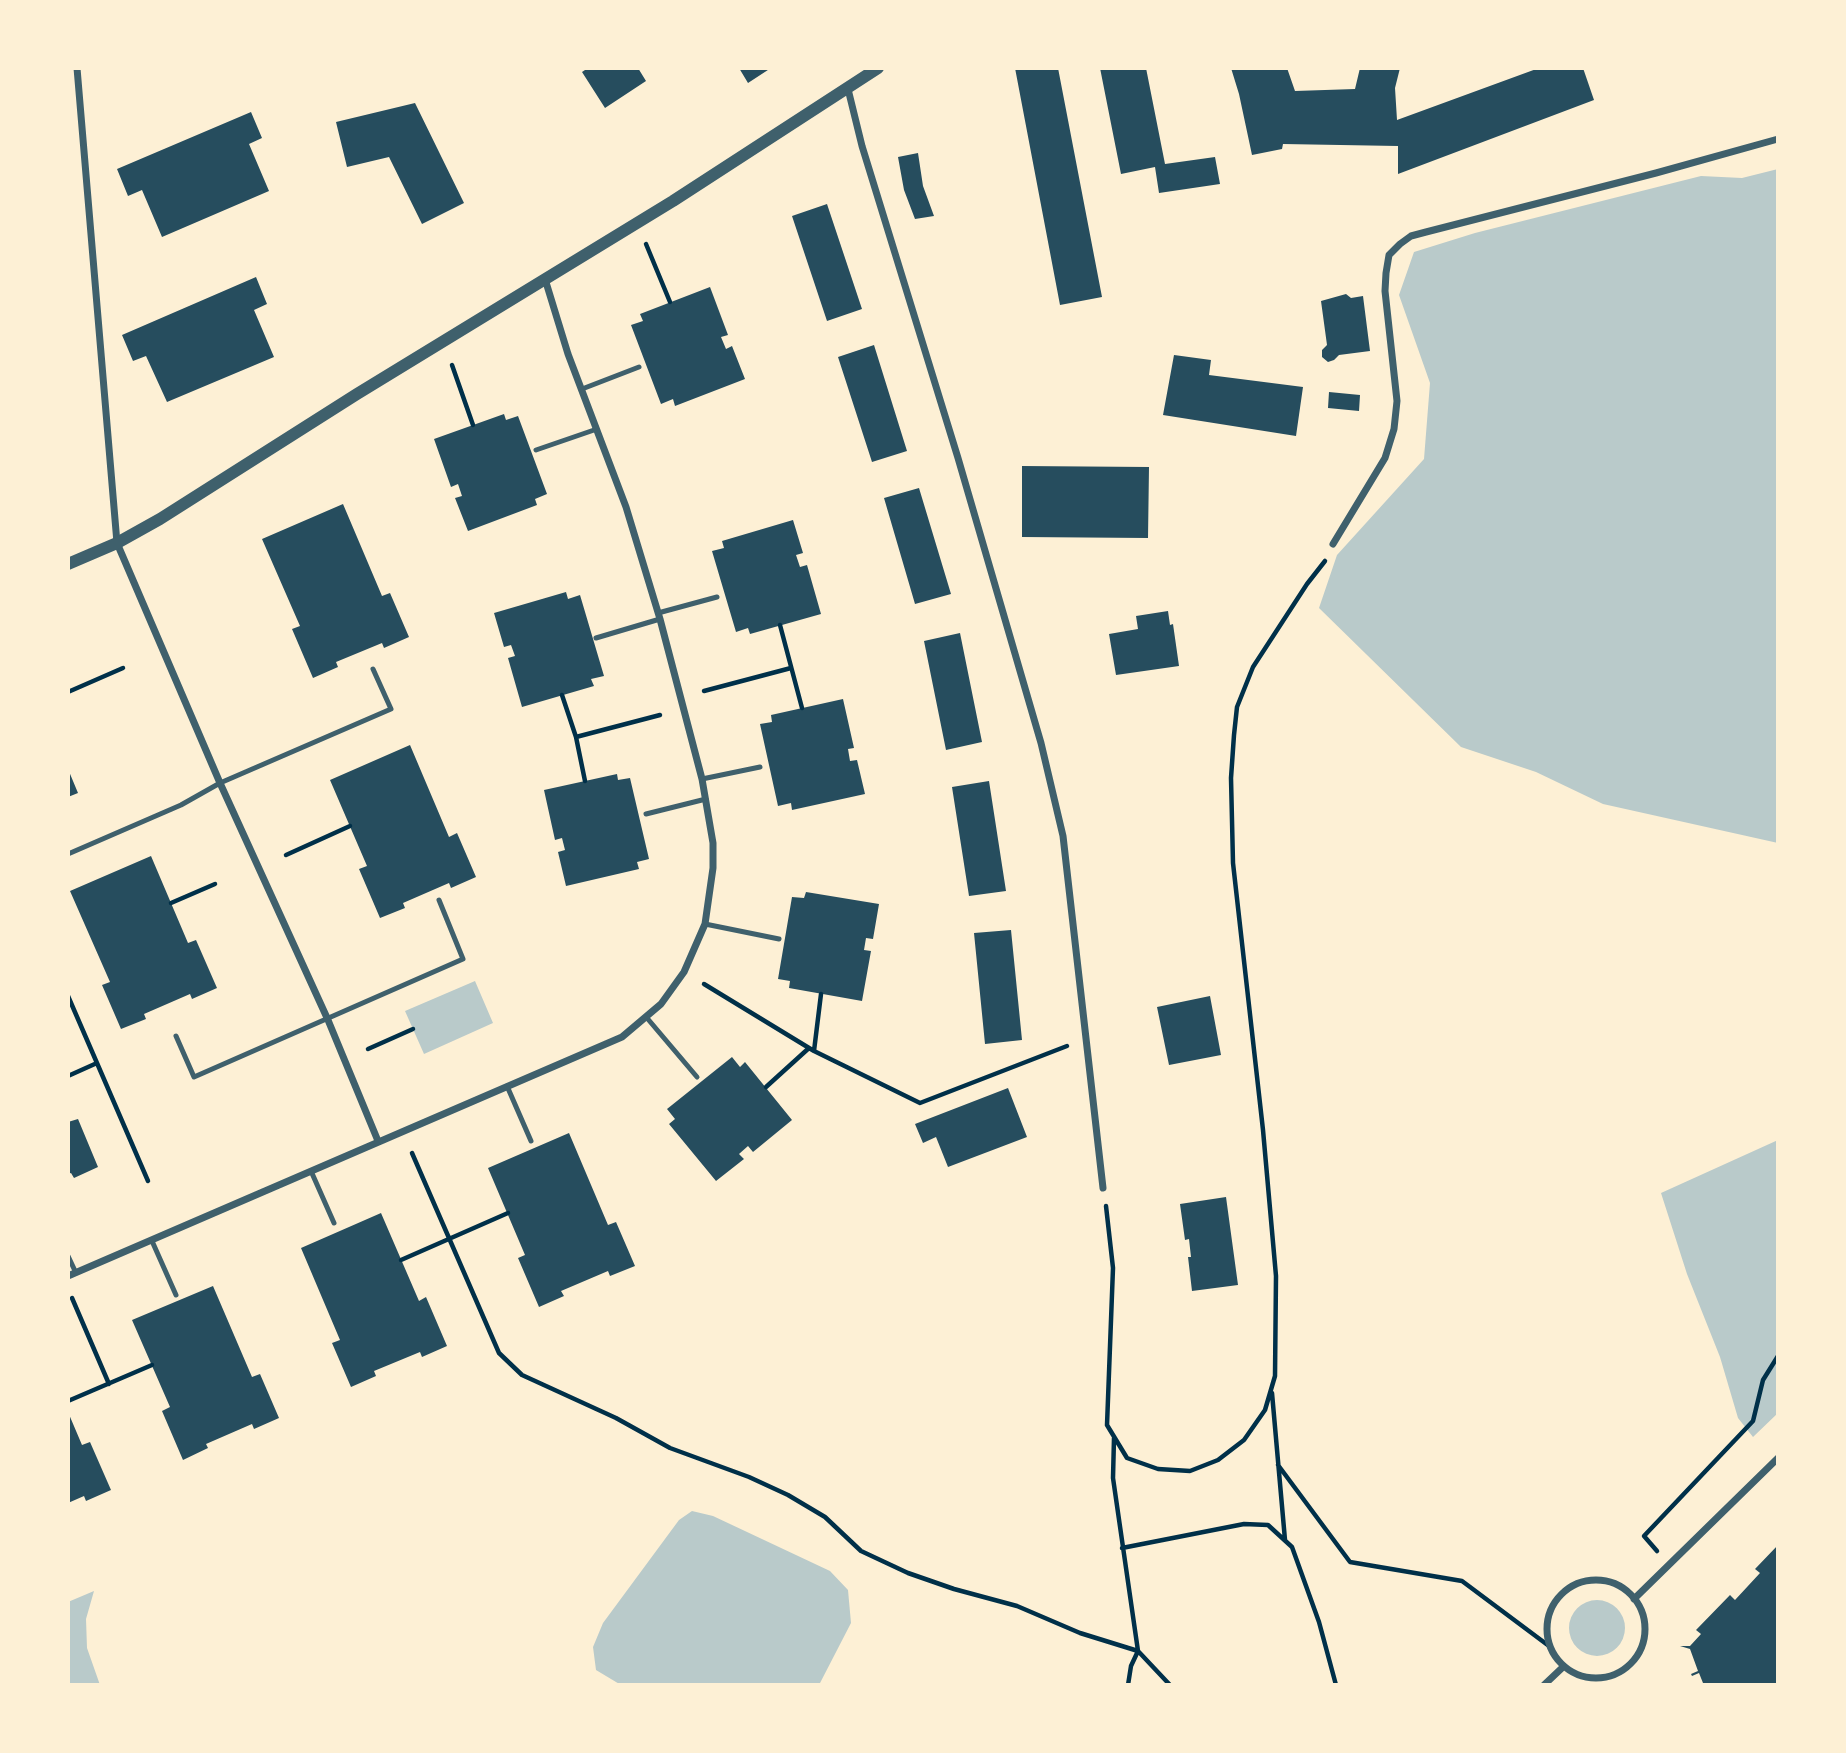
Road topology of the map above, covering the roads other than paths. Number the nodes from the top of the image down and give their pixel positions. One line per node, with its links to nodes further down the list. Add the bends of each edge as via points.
1 (77, 68): 10 (street)
2 (877, 68): 3 (street)
3 (848, 89): 5 (street); 34 (street, via 1041,743 1063,836)
4 (1778, 139): 11 (street, via 1411,236 1389,254 1385,291 1397,401 1394,429 1385,458)
5 (545, 279): 7 (street); 10 (street)
6 (639, 368): 7 (lane)
7 (582, 389): 8 (street)
8 (597, 429): 9 (lane); 14 (street)
9 (536, 450)
10 (117, 543): 12 (street); 19 (street)
11 (1333, 544)
12 (68, 564)
13 (717, 597): 14 (lane)
14 (659, 616): 15 (lane); 18 (street)
15 (596, 638)
16 (373, 669): 19 (lane, via 391,709)
17 (760, 767): 18 (lane)
18 (702, 779): 20 (street)
19 (220, 783): 22 (lane); 27 (street)
20 (706, 799): 21 (lane); 24 (street, via 714,855)
21 (646, 814)
22 (68, 854)
23 (439, 900): 27 (lane, via 463,959)
24 (705, 924): 25 (lane); 26 (street, via 684,972)
25 (779, 939)
26 (647, 1018): 29 (lane); 30 (street, via 622,1037)
27 (328, 1020): 28 (lane, via 194,1077); 31 (street)
28 (176, 1036)
29 (697, 1077)
30 (507, 1086): 31 (street); 32 (lane)
31 (378, 1141): 33 (street)
32 (531, 1141)
33 (311, 1171): 35 (lane); 36 (street)
34 (1103, 1188)
35 (334, 1223)
36 (152, 1241): 38 (street); 39 (lane)
37 (68, 1256): 38 (lane)
38 (72, 1275)
39 (176, 1295)
40 (1778, 1458): 41 (street)
41 (1634, 1599): 42 (street, via 1617,1586 1595,1580 1567,1589 1556,1600 1546,1627 1553,1656); 43 (street, via 1642,1611 1644,1638 1632,1662)
42 (1563, 1667): 43 (street, via 1577,1675); 44 (street)
43 (1611, 1681)
44 (1544, 1685)

